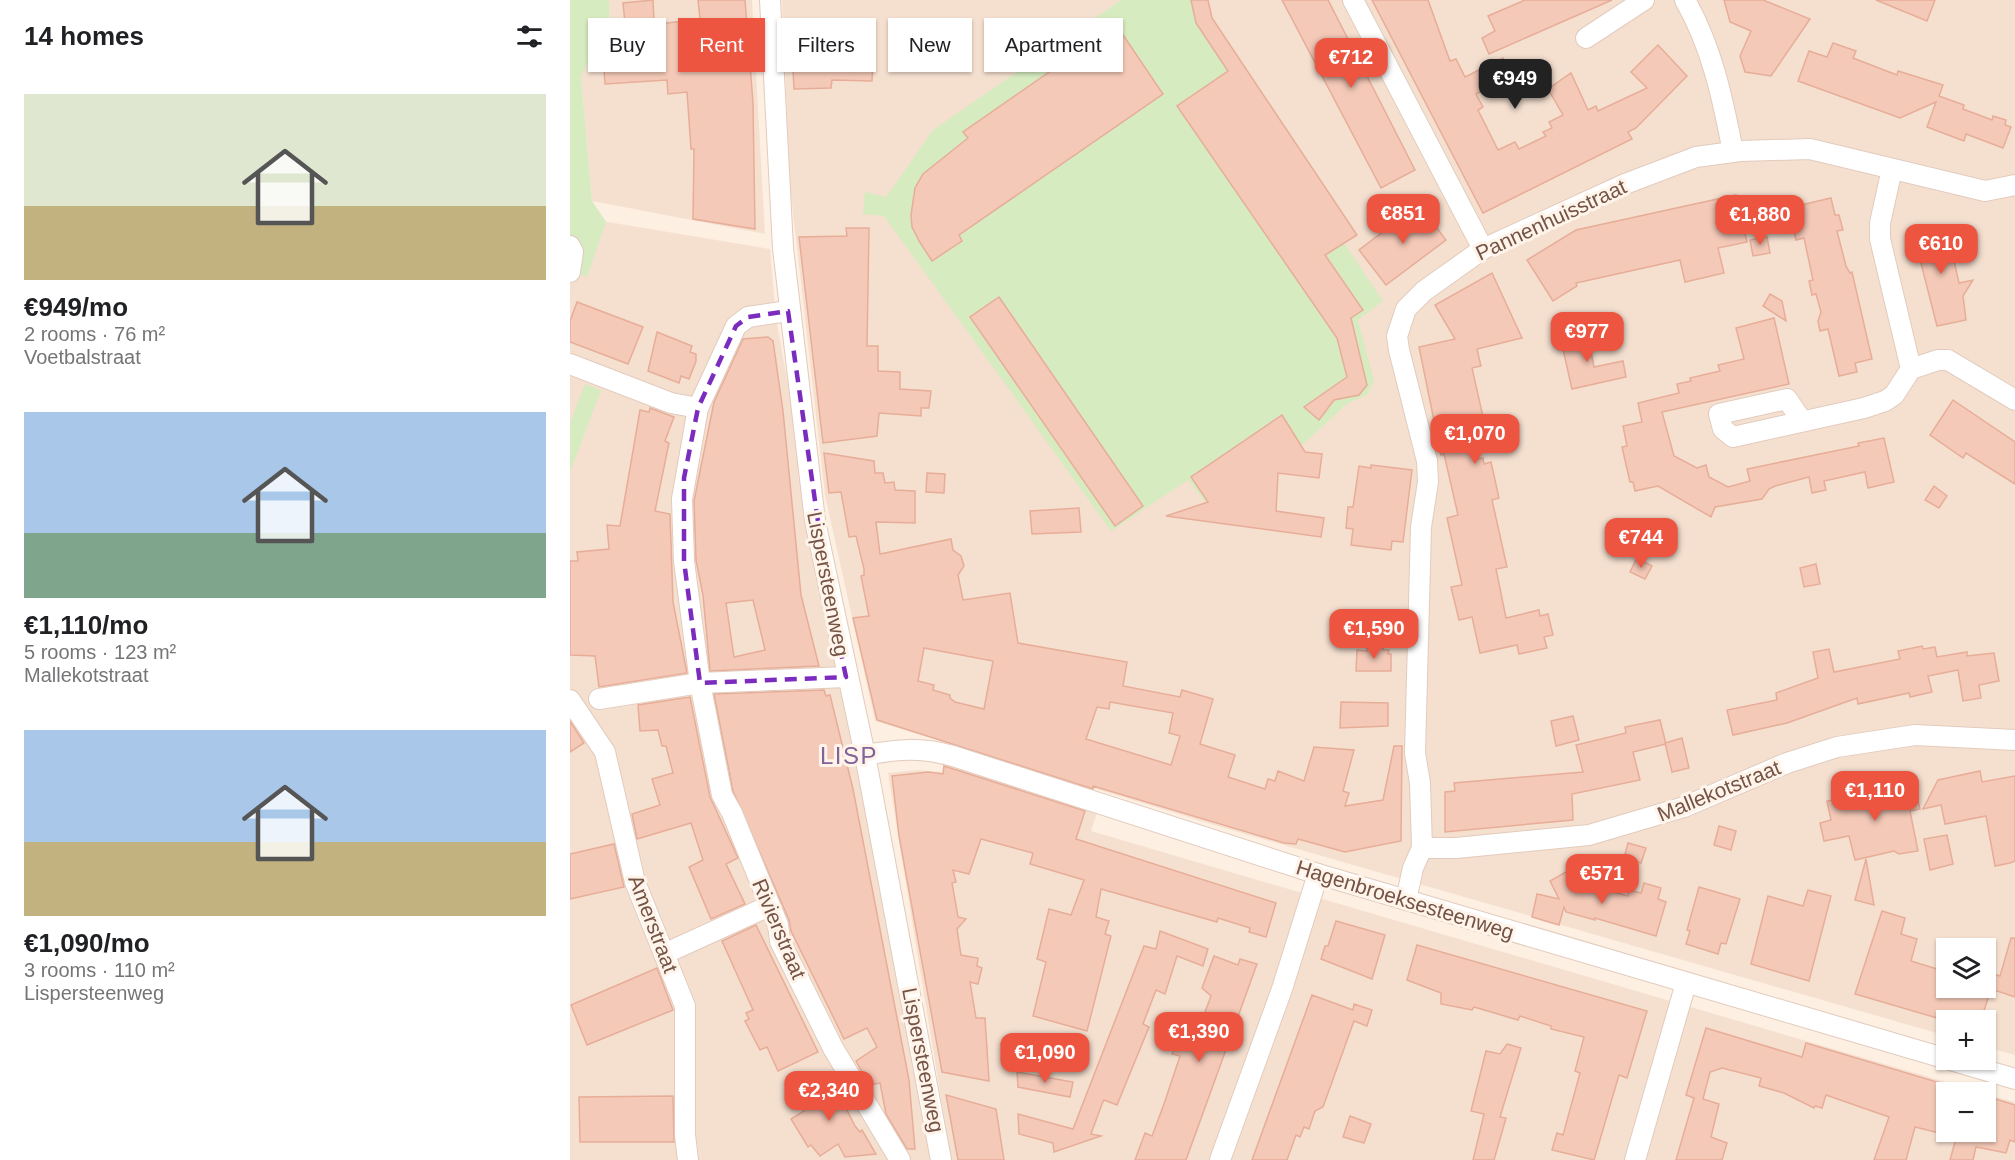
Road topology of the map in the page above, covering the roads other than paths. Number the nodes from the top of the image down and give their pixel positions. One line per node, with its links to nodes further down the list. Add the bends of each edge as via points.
1 (770, 0): 12 (street, Lispersteenweg)
2 (1353, 0): 10 (street)
3 (1644, 0): 5 (street)
4 (1685, 0): 6 (street, via 1696,19 1720,87)
5 (1586, 38)
6 (1733, 152): 7 (street, Pannenhuisstraat, via 1810,149); 10 (street, Pannenhuisstraat, via 1696,157 1669,166)
7 (1892, 169): 8 (street, Pannenhuisstraat, via 1985,191); 14 (street, via 1880,239)
8 (2015, 185)
9 (570, 246): 11 (street)
10 (1483, 249): 24 (street, Pannenhuisstraat, via 1424,291 1406,309 1397,336 1427,461 1421,527 1415,753)
11 (570, 272)
12 (788, 311): 16 (street, Rivierstraat, via 748,317 736,326); 18 (street, Lispersteenweg, via 815,521)
13 (570, 364): 16 (street, via 671,403)
14 (1911, 369): 15 (street, via 1948,360); 17 (street, via 1885,401)
15 (2015, 400)
16 (698, 408): 19 (street, Rivierstraat, via 684,478 682,517)
17 (1802, 421)
18 (846, 677): 19 (street); 23 (street, Lispersteenweg)
19 (700, 683): 20 (street); 27 (street, Rivierstraat, via 722,795)
20 (599, 699)
21 (570, 700): 28 (street, Amerstraat, via 605,752 635,882)
22 (2015, 740): 24 (street, Mallekotstraat, via 1915,735 1837,747 1787,763 1684,807 1589,835)
23 (865, 755): 25 (street, Hagenbroeksesteenweg, via 923,748); 35 (street, Lispersteenweg)
24 (1422, 848): 26 (street, Pannenhuisstraat)
25 (1318, 874): 26 (street, Hagenbroeksesteenweg); 36 (street, via 1282,989)
26 (1406, 900): 29 (street, Hagenbroeksesteenweg)
27 (769, 906): 28 (street); 34 (street, Rivierstraat, via 780,941 833,1048)
28 (664, 954): 33 (street, Amerstraat, via 685,1006)
29 (1684, 991): 30 (street, Hagenbroeksesteenweg); 37 (street)
30 (1936, 1056)
31 (1984, 1070): 32 (street, Hagenbroeksesteenweg)
32 (2015, 1079)
33 (688, 1160)
34 (900, 1160)
35 (941, 1160)
36 (1220, 1160)
37 (1635, 1160)

